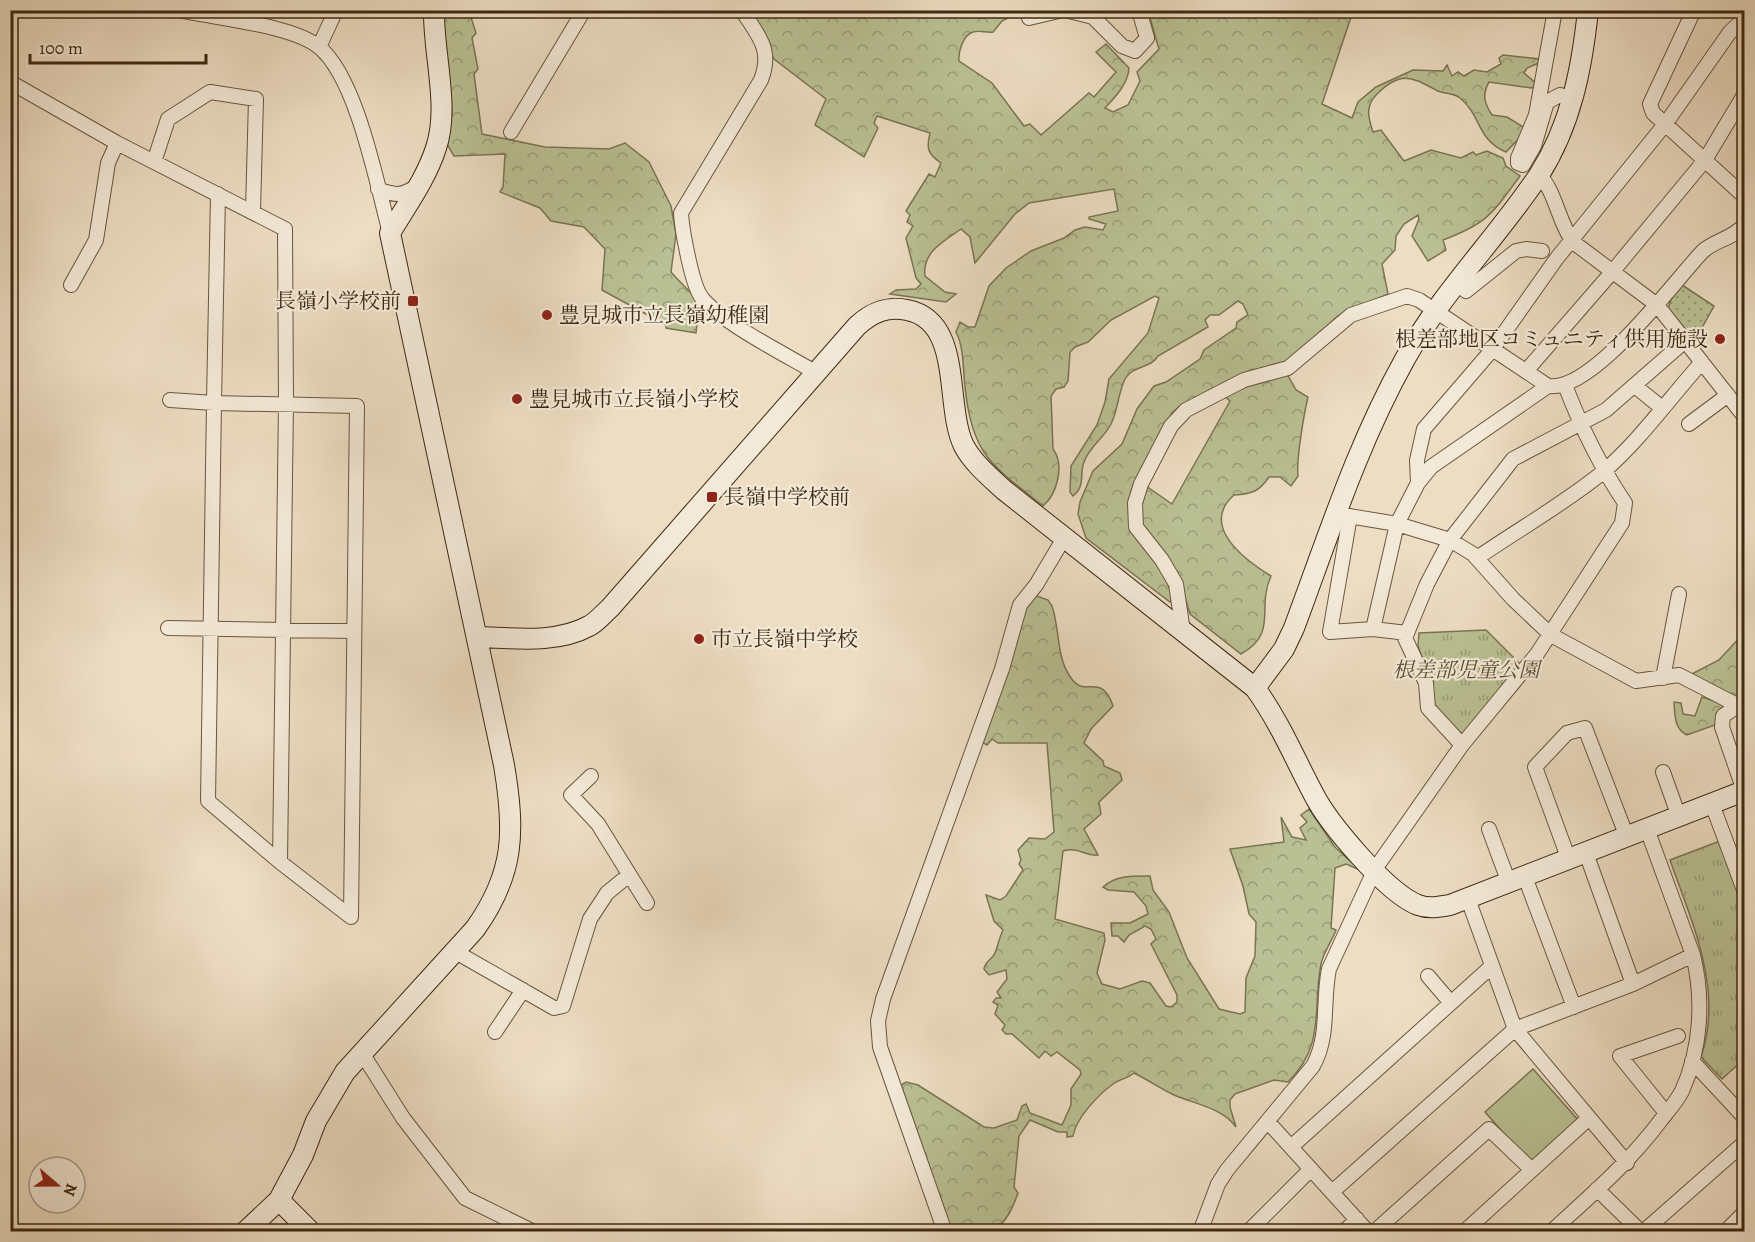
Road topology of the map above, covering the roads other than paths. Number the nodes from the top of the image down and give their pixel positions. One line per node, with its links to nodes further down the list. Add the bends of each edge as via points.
1 (336, 10): 13 (street)
2 (434, 10): 23 (street, via 441,102 437,147)
3 (584, 10): 18 (street)
4 (742, 10): 41 (street, via 765,49 767,64 681,213 682,232 700,297 716,312)
5 (1064, 10): 6 (street, via 1093,17 1122,46 1135,51 1147,38); 11 (street)
6 (1139, 10)
7 (1555, 10): 16 (street, via 1536,115 1518,162 1523,165 1534,146 1547,102 1560,95)
8 (1588, 10): 16 (street, via 1582,62)
9 (1694, 10): 17 (street, via 1650,104 1653,113)
10 (181, 11): 13 (street, via 271,28)
11 (1029, 18)
12 (1744, 20): 17 (street, via 1730,32)
13 (319, 47): 24 (street, via 339,71 354,106)
14 (10, 82): 19 (street)
15 (1744, 95): 20 (street)
16 (1572, 99): 22 (street)
17 (1666, 123): 20 (street); 30 (street)
18 (511, 132)
19 (117, 143): 21 (street); 34 (street, via 108,163 96,240)
20 (1705, 160): 26 (street); 32 (street)
21 (154, 162): 25 (street); 27 (street, via 168,119 210,92 256,99)
22 (1539, 174): 30 (street); 33 (street)
23 (420, 183): 24 (street, via 404,195); 28 (street)
24 (378, 189): 28 (street)
25 (218, 194): 27 (street); 47 (street)
26 (1744, 196)
27 (253, 211): 48 (street, via 285,229)
28 (390, 233): 69 (street)
29 (1742, 233): 35 (street, via 1704,249)
30 (1573, 242): 32 (street); 38 (street, via 1557,258)
31 (1542, 251): 33 (street, via 1516,251 1466,291)
32 (1613, 271): 35 (street); 40 (street)
33 (1456, 283): 36 (street)
34 (71, 285)
35 (1657, 305): 37 (street); 42 (street, via 1610,354)
36 (1435, 312): 38 (street); 55 (street, via 1383,400); 66 (street, via 1407,296 1351,315 1288,368 1244,380 1186,410 1171,426 1141,484 1135,503 1136,527 1176,584)
37 (1685, 341): 39 (street); 44 (street)
38 (1492, 350): 40 (street); 54 (street, via 1424,429 1417,460)
39 (1702, 362): 45 (street); 49 (street)
40 (1527, 370): 43 (street)
41 (815, 372): 57 (street, via 857,326 880,311 913,311 933,324 943,338 964,446 1004,490); 69 (street, via 610,608 590,626 564,636 538,639)
42 (1564, 385): 43 (street); 51 (street)
43 (1548, 386): 54 (street, via 1431,466)
44 (1635, 386): 49 (street); 51 (street, via 1606,410)
45 (1728, 395): 50 (street); 52 (street)
46 (170, 400): 47 (street)
47 (214, 403): 48 (street); 62 (street)
48 (286, 403): 64 (street); 65 (street, via 357,406)
49 (1662, 408): 53 (street)
50 (1744, 416)
51 (1580, 424): 53 (street); 58 (street, via 1513,459)
52 (1689, 424)
53 (1604, 471): 59 (street, via 1560,505); 68 (street, via 1625,503 1622,523)
54 (1419, 483): 56 (street)
55 (1342, 515): 56 (street); 63 (street, via 1330,632); 71 (street, via 1284,649)
56 (1396, 524): 58 (street); 63 (street)
57 (1064, 538): 66 (street); 120 (street, via 1020,605 1002,669 878,1021 880,1047)
58 (1450, 540): 59 (street); 67 (street)
59 (1477, 558): 68 (street)
60 (1679, 594): 70 (street)
61 (168, 628): 62 (street)
62 (211, 628): 64 (street); 83 (street, via 208,801)
63 (1373, 628): 67 (street)
64 (283, 630): 65 (street); 83 (street)
65 (354, 631): 83 (street, via 351,917)
66 (1183, 631): 71 (street)
67 (1407, 633): 73 (street, via 1405,638 1426,683 1428,708)
68 (1551, 635): 70 (street, via 1636,681); 73 (street)
69 (478, 637): 90 (street, via 510,800 511,844 492,905)
70 (1663, 678): 72 (street, via 1679,675)
71 (1256, 688): 84 (street, via 1276,717 1313,794 1341,834)
72 (1741, 703): 76 (street, via 1723,716 1722,727)
73 (1462, 745): 84 (street)
74 (1663, 772): 78 (street)
75 (591, 776): 85 (street, via 570,795 598,824)
76 (1744, 791): 77 (street)
77 (1712, 804): 78 (street); 87 (street)
78 (1679, 817): 79 (street)
79 (1647, 829): 81 (street); 91 (street)
80 (1490, 830): 86 (street)
81 (1627, 837): 82 (street); 82 (street, via 1585,728 1567,733 1535,766)
82 (1578, 856): 86 (street); 94 (street)
83 (280, 862)
84 (1375, 869): 88 (street, via 1401,896 1420,906 1435,908); 106 (street, via 1329,969 1322,1050)
85 (629, 875): 89 (street); 95 (street, via 607,893 590,919 563,1006 554,1008)
86 (1517, 880): 88 (street); 97 (street)
87 (1744, 890)
88 (1468, 899): 92 (street)
89 (647, 903)
90 (454, 951): 95 (street); 101 (street)
91 (1693, 955): 94 (street); 102 (street, via 1701,1009)
92 (1492, 966): 96 (street); 98 (street)
93 (1428, 976): 96 (street)
94 (1633, 984): 97 (street)
95 (523, 990): 99 (street)
96 (1451, 1003): 108 (street)
97 (1574, 1007): 98 (street)
98 (1515, 1029): 105 (street); 113 (street)
99 (495, 1032)
100 (1678, 1036): 103 (street, via 1620,1056)
101 (362, 1053): 114 (street, via 334,1087); 119 (street, via 403,1118 465,1198)
102 (1692, 1061): 103 (street, via 1682,1092); 104 (street)
103 (1666, 1113): 109 (street)
104 (1744, 1117)
105 (1589, 1118): 109 (street); 111 (street)
106 (1268, 1122): 108 (street); 121 (street, via 1218,1184)
107 (1744, 1143): 128 (street)
108 (1291, 1147): 110 (street)
109 (1627, 1163): 112 (street)
110 (1311, 1169): 113 (street); 122 (street)
111 (1532, 1170): 125 (street, via 1489,1129); 126 (street)
112 (1597, 1189): 127 (street); 128 (street)
113 (1332, 1192): 116 (street)
114 (279, 1200): 117 (street); 118 (street)
115 (1744, 1213): 129 (street)
116 (1357, 1219): 123 (street); 124 (street)
117 (245, 1232)
118 (311, 1232)
119 (534, 1232)
120 (945, 1232)
121 (1200, 1232)
122 (1248, 1232)
123 (1344, 1232)
124 (1368, 1232)
125 (1374, 1232)
126 (1464, 1232)
127 (1551, 1232)
128 (1642, 1232)
129 (1725, 1232)

